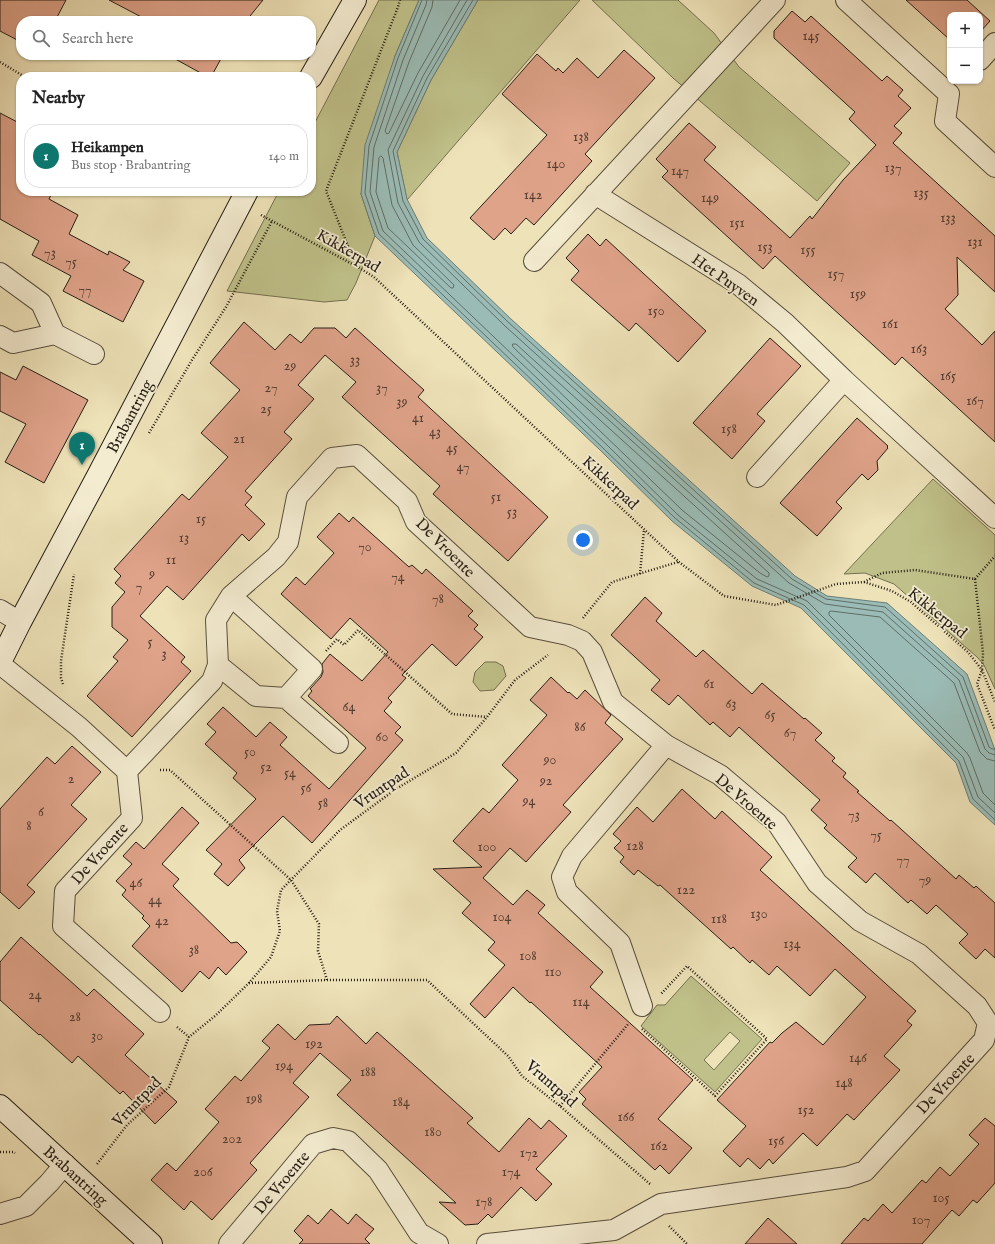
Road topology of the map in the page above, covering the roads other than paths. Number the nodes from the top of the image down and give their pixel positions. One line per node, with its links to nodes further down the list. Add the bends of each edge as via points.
1 (355, 0): 6 (street)
2 (775, 0): 9 (street)
3 (846, 0): 7 (street)
4 (995, 43): 5 (street)
5 (983, 57)
6 (314, 72)
7 (955, 88): 8 (street, via 945,121)
8 (995, 167)
9 (595, 194): 11 (street); 16 (street, Het Puyven, via 738,284 785,323)
10 (243, 197): 21 (street, Brabantring)
11 (534, 261)
12 (0, 273): 13 (street, via 41,303)
13 (55, 334): 14 (street, via 13,343); 15 (street)
14 (0, 336)
15 (94, 354)
16 (844, 380): 17 (street); 18 (street, Het Puyven)
17 (757, 477)
18 (995, 518)
19 (231, 596): 23 (street, De Vroente, via 216,620); 24 (street, via 312,669); 26 (street, De Vroente, via 276,557 288,542 297,497 332,458 357,455 407,501 416,522 530,627 568,634 582,641 592,652 613,702)
20 (0, 610): 21 (street)
21 (20, 622): 22 (street, Brabantring)
22 (0, 663): 27 (street, via 79,727)
23 (218, 665): 24 (street, via 256,696); 27 (street, De Vroente, via 212,681)
24 (286, 698): 25 (street)
25 (338, 743)
26 (666, 744): 29 (street, via 572,856 562,877 567,892 620,943); 36 (street, De Vroente, via 720,775 777,823 817,883 860,921 919,954 977,1006 988,1024 984,1040 865,1171 847,1176 661,1204 614,1230)
27 (127, 771): 28 (street, De Vroente, via 132,818 65,891 63,926)
28 (160, 1012)
29 (636, 1013)
30 (0, 1106): 31 (street, Brabantring)
31 (65, 1164): 32 (street, via 26,1206); 33 (street, Brabantring)
32 (0, 1214)
33 (151, 1244)
34 (229, 1244): 35 (street, De Vroente, via 313,1144 334,1138 348,1140 378,1170 419,1233)
35 (438, 1244)
36 (487, 1244)

